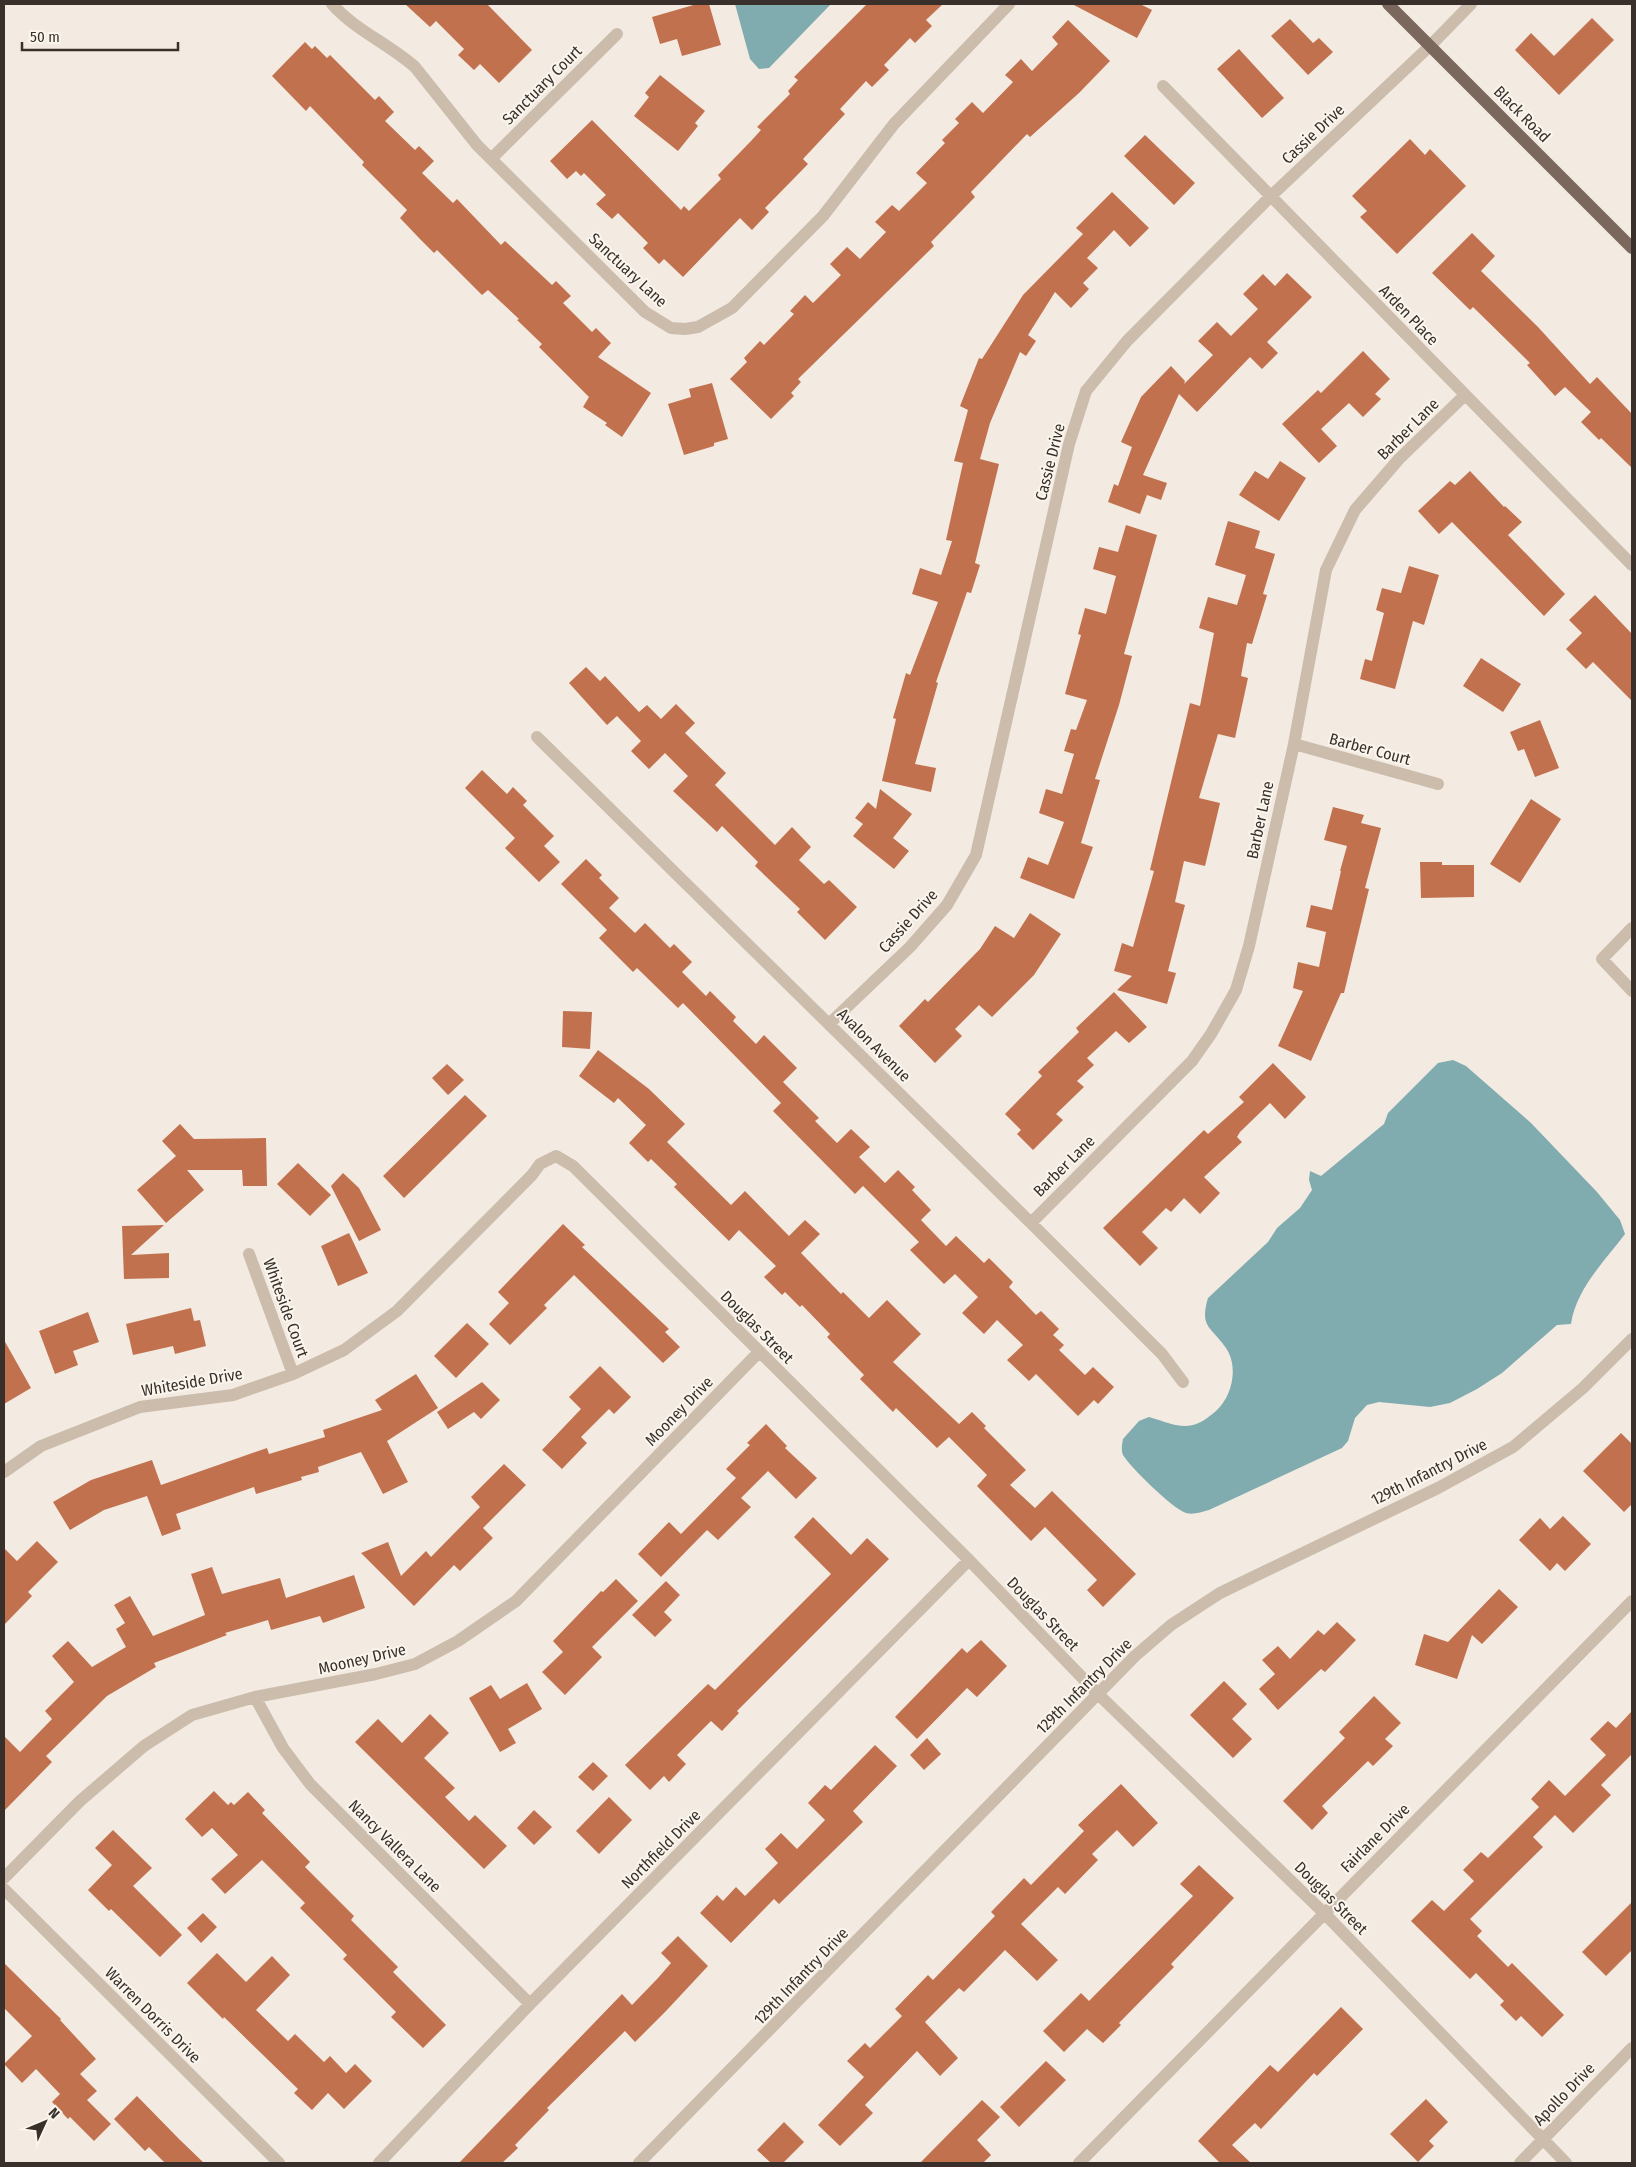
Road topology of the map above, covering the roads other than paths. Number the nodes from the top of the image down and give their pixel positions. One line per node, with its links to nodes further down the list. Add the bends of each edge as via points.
1 (332, 4): 8 (street, Sanctuary Lane, via 350,22 415,67 463,130)
2 (1009, 4): 8 (street, Sanctuary Lane, via 894,124 823,216 732,308 698,327 671,328 645,312)
3 (1388, 4): 6 (main road, Black Road)
4 (1471, 4): 6 (street, Cassie Drive)
5 (617, 34): 8 (street, Sanctuary Court)
6 (1431, 45): 9 (street, Cassie Drive); 10 (main road, Black Road)
7 (1163, 86): 9 (street, Arden Place)
8 (491, 159)
9 (1270, 197): 11 (street, Arden Place); 18 (street, Cassie Drive, via 1128,342 1086,391 1067,454 976,855 947,905 910,947)
10 (1632, 248)
11 (1465, 395): 12 (street, Arden Place); 14 (street, Barber Lane, via 1399,459 1356,510 1326,570)
12 (1632, 565)
13 (537, 737): 18 (street, Avalon Avenue)
14 (1294, 744): 15 (street, Barber Court); 20 (street, Barber Lane, via 1249,946 1236,990 1192,1061)
15 (1438, 784)
16 (1632, 928): 17 (street, via 1602,959)
17 (1632, 991)
18 (829, 1024): 20 (street, Avalon Avenue)
19 (556, 1156): 23 (street, Douglas Street, via 573,1166); 24 (street, Whiteside Drive, via 540,1164 397,1311 344,1350)
20 (1031, 1223): 25 (street, Avalon Avenue, via 1162,1354)
21 (249, 1254): 24 (street, Whiteside Court)
22 (1632, 1339): 29 (street, 129th Infantry Drive, via 1583,1388 1513,1447 1438,1488 1220,1593 1170,1625)
23 (759, 1352): 27 (street, Douglas Street); 30 (street, Mooney Drive, via 516,1601 458,1641 415,1664)
24 (293, 1374): 26 (street, Whiteside Drive, via 233,1395 140,1407 41,1446)
25 (1183, 1382)
26 (4, 1472)
27 (969, 1560): 29 (street, Douglas Street); 34 (street, Northfield Drive)
28 (1632, 1602): 33 (street, Fairlane Drive)
29 (1098, 1694): 33 (street, Douglas Street); 39 (street, 129th Infantry Drive)
30 (255, 1697): 31 (street, Mooney Drive, via 192,1715 144,1746 80,1801); 34 (street, Nancy Vallera Lane, via 283,1748 310,1784)
31 (4, 1878)
32 (4, 1889): 37 (street, Warren Dorris Drive)
33 (1324, 1913): 36 (street, Douglas Street); 40 (street, Fairlane Drive)
34 (530, 2004): 38 (street, Northfield Drive)
35 (1632, 2048): 36 (street, Apollo Drive)
36 (1542, 2140): 41 (street, Apollo Drive); 42 (street, Douglas Street)
37 (280, 2163)
38 (379, 2163)
39 (640, 2163)
40 (1080, 2163)
41 (1520, 2163)
42 (1566, 2163)

